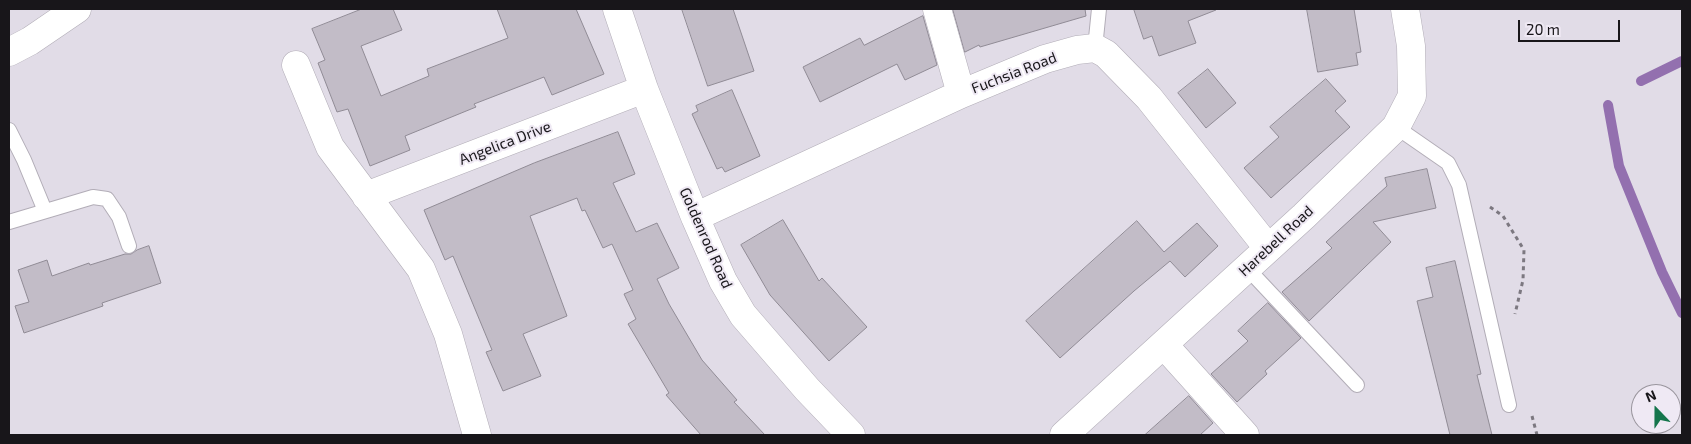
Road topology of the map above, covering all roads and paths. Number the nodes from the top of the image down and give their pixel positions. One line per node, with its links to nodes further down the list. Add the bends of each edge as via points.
1 (77, 9): 7 (street)
2 (617, 9): 9 (street, Goldenrod Road)
3 (937, 9): 10 (street)
4 (1099, 9): 6 (lane)
5 (1405, 9): 11 (street, Harebell Road, via 1411,46 1412,96)
6 (1095, 48): 10 (street, Fuchsia Road, via 1045,59); 18 (street, via 1106,54 1149,98)
7 (9, 52)
8 (296, 65): 13 (street, via 330,147)
9 (644, 89): 13 (street, Angelica Drive); 15 (street, Goldenrod Road)
10 (962, 94): 15 (street, Fuchsia Road)
11 (1396, 127): 18 (street, Harebell Road); 22 (lane, via 1448,163 1459,185)
12 (9, 130): 14 (lane)
13 (366, 196): 23 (street, via 421,269 448,334)
14 (45, 211): 16 (lane); 17 (lane, via 93,197 107,199 119,217)
15 (695, 217): 24 (street, Goldenrod Road, via 743,315)
16 (9, 222)
17 (129, 246)
18 (1268, 248): 19 (street, Harebell Road)
19 (1247, 268): 20 (street, Harebell Road); 21 (lane)
20 (1164, 345): 25 (street, Harebell Road); 26 (street)
21 (1358, 385)
22 (1509, 405)
23 (477, 435)
24 (851, 435)
25 (1064, 435)
26 (1245, 435)

